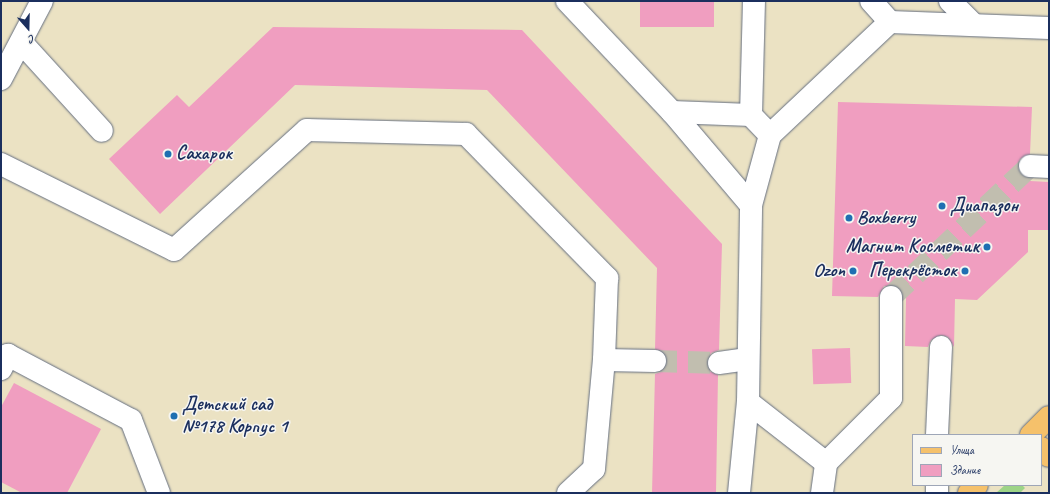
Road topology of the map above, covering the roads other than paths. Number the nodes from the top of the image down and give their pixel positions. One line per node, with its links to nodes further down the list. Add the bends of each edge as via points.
1 (42, 1): 9 (lane)
2 (567, 1): 11 (lane)
3 (754, 1): 12 (lane)
4 (871, 1): 6 (lane)
5 (950, 1): 7 (lane)
6 (890, 22): 7 (lane); 14 (lane)
7 (973, 24): 8 (lane)
8 (1049, 28)
9 (21, 42): 10 (lane); 13 (lane)
10 (1, 79)
11 (672, 112): 12 (lane); 16 (lane)
12 (751, 115): 14 (lane)
13 (102, 131)
14 (770, 135): 16 (lane)
15 (1, 164): 20 (lane, via 174,250 307,130 466,134 607,278)
16 (751, 206): 19 (lane)
17 (891, 297): 28 (lane, via 891,398)
18 (941, 347): 26 (lane)
19 (746, 359): 22 (lane); 24 (lane)
20 (604, 360): 21 (lane); 31 (lane, via 594,469)
21 (655, 361)
22 (719, 363)
23 (1, 369): 30 (lane, via 8,355 132,420)
24 (748, 402): 28 (lane); 32 (lane)
25 (1049, 417): 27 (main road)
26 (937, 434)
27 (1031, 434)
28 (826, 462): 33 (lane)
29 (977, 486): 34 (main road)
30 (159, 493)
31 (568, 493)
32 (740, 493)
33 (822, 493)
34 (969, 493)

